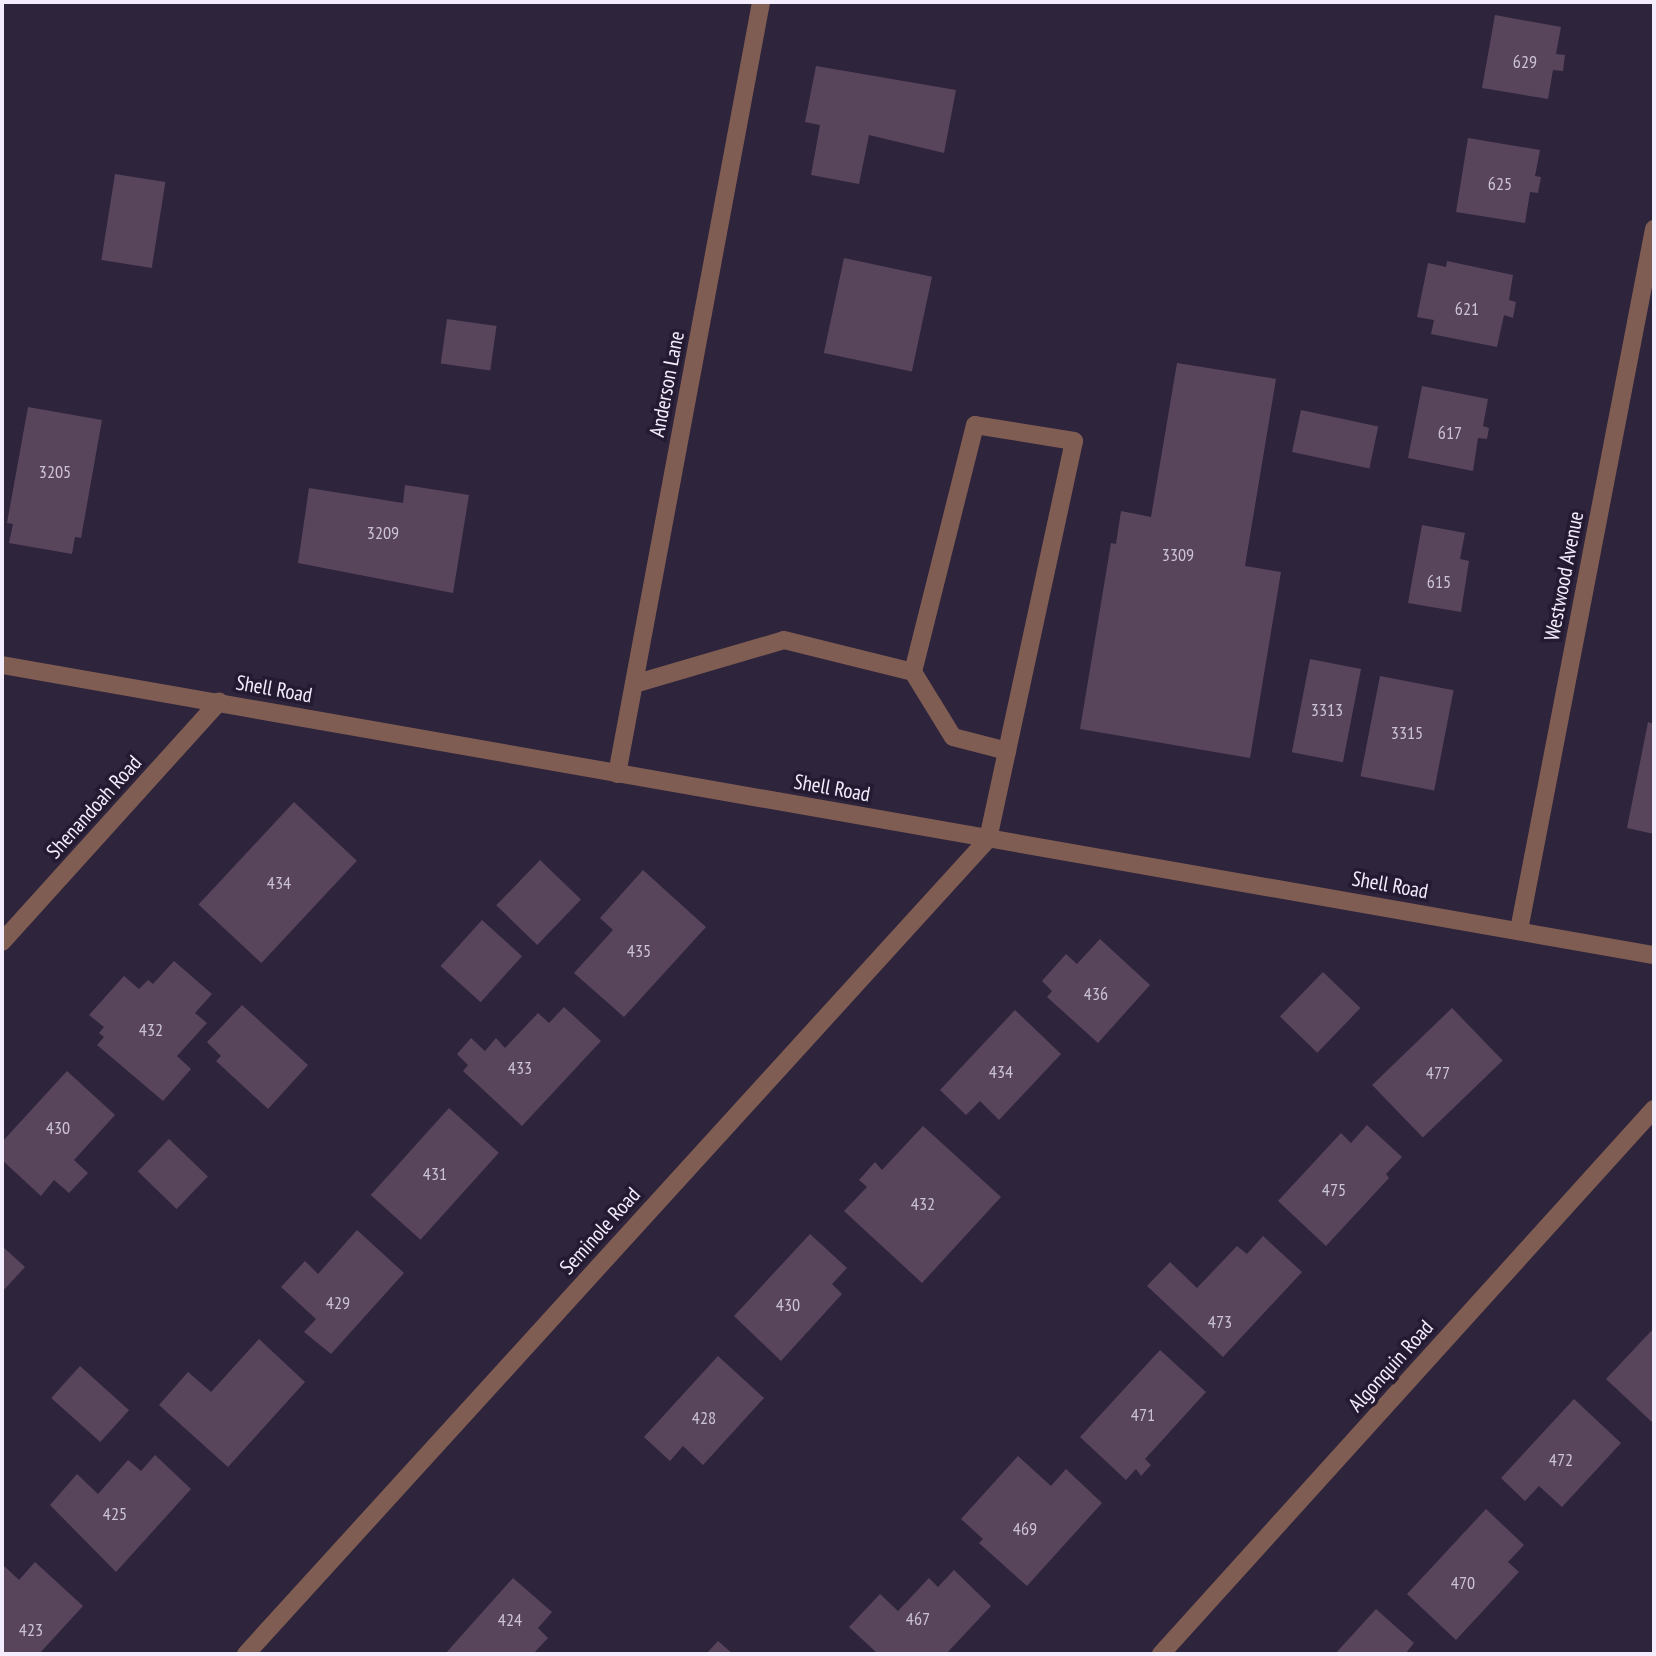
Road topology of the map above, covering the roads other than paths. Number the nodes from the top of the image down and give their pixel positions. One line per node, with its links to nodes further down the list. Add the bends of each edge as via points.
1 (761, 2): 5 (street, Anderson Lane)
2 (1654, 229): 10 (street, Westwood Avenue)
3 (2, 665): 6 (street, Shell Road)
4 (913, 672): 5 (street, via 785,640); 7 (street, via 953,737); 7 (street, via 975,425 1074,441)
5 (634, 684): 8 (street, Anderson Lane)
6 (219, 702): 8 (street, Shell Road); 11 (street, Shenandoah Road)
7 (1007, 751): 9 (street)
8 (617, 774): 9 (street, Shell Road)
9 (988, 839): 10 (street, Shell Road); 14 (street, Seminole Road)
10 (1519, 930): 12 (street, Shell Road)
11 (2, 942)
12 (1654, 955)
13 (1654, 1109): 15 (street, Algonquin Road)
14 (246, 1654)
15 (1161, 1654)

